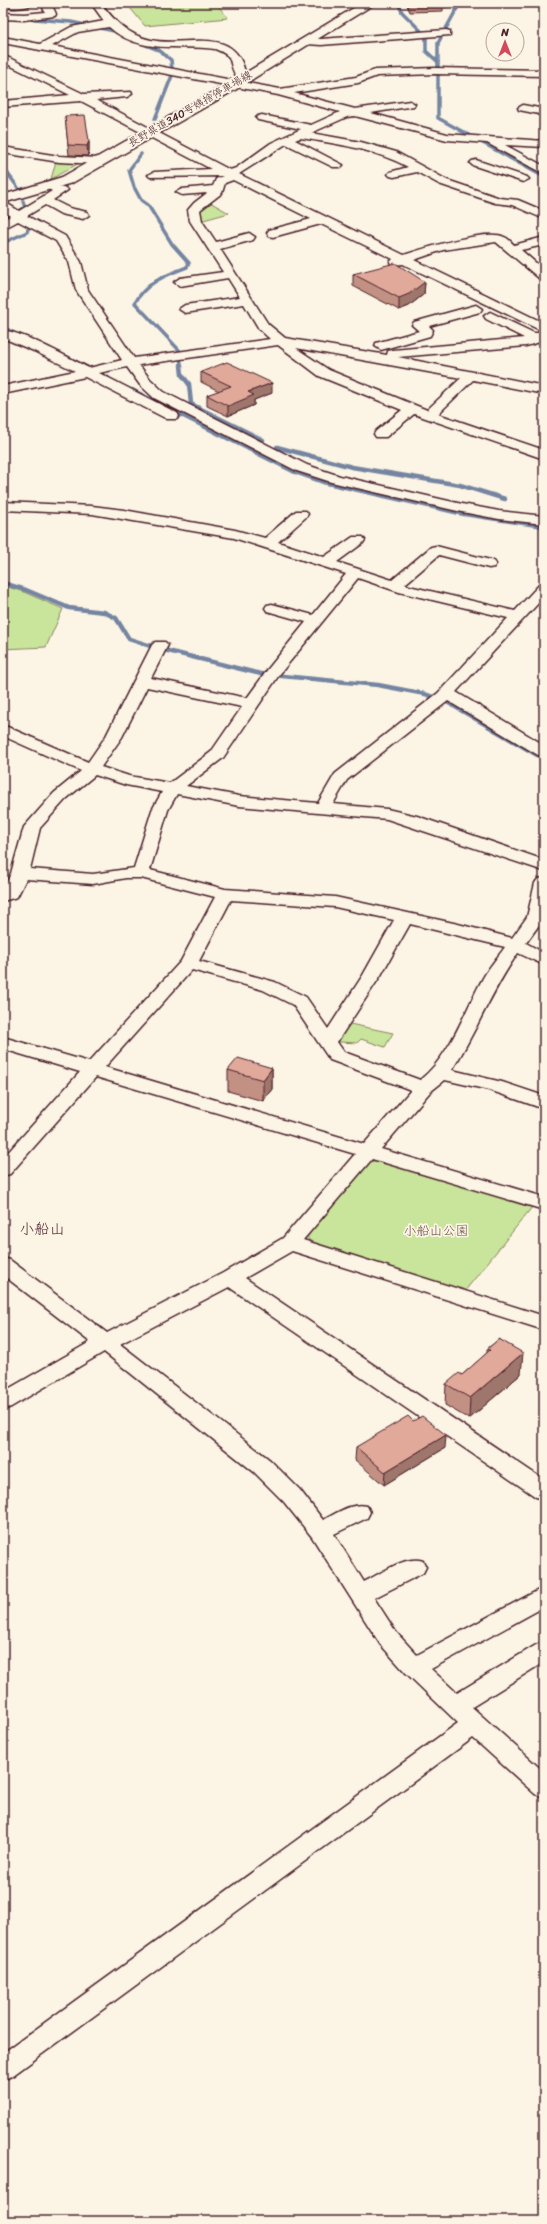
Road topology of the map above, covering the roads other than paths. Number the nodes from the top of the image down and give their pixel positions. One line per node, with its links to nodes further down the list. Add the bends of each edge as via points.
1 (29, 3): 6 (street)
2 (46, 3): 8 (street, via 51,14 24,18)
3 (96, 3): 9 (street)
4 (370, 3): 12 (main road, 長野県道340号姨捨停車場線)
5 (540, 3): 7 (street)
6 (10, 5)
7 (544, 7)
8 (3, 16)
9 (112, 23): 13 (street, via 75,29); 16 (street, via 116,28 150,43 213,43 230,52 238,63 240,74)
10 (444, 33): 12 (street)
11 (3, 40): 13 (street)
12 (307, 41): 16 (main road, 長野県道340号姨捨停車場線)
13 (42, 47): 17 (street)
14 (4, 59): 20 (street)
15 (544, 73): 18 (street, via 375,73 358,80)
16 (249, 76): 17 (main road, 長野県道340号姨捨停車場線)
17 (236, 84): 18 (street); 28 (main road, 長野県道340号姨捨停車場線)
18 (279, 92): 24 (street)
19 (127, 94): 20 (street)
20 (84, 98): 21 (street); 28 (street)
21 (3, 104)
22 (410, 104): 24 (street)
23 (523, 108): 25 (street)
24 (350, 112): 27 (street); 30 (street, via 447,137)
25 (544, 112)
26 (262, 118): 27 (street)
27 (311, 128): 29 (street)
28 (152, 133): 34 (main road, 長野県道340号姨捨停車場線); 39 (street)
29 (298, 134): 31 (street); 37 (street, via 369,148 397,157)
30 (479, 138): 32 (street); 38 (street)
31 (286, 140): 36 (street); 39 (street, via 240,170)
32 (544, 144)
33 (3, 150): 34 (street, via 59,159)
34 (99, 161): 42 (main road, 長野県道340号姨捨停車場線, via 67,180)
35 (476, 163): 45 (street, via 523,179)
36 (337, 165)
37 (416, 169): 40 (street); 45 (street, via 443,182)
38 (544, 171)
39 (229, 174): 41 (street); 43 (street, via 220,180); 51 (street)
40 (394, 174)
41 (154, 175)
42 (49, 186): 46 (main road, 長野県道340号姨捨停車場線); 47 (street, via 62,190)
43 (219, 189): 44 (street); 57 (street, via 194,210 198,227)
44 (182, 192)
45 (486, 196): 49 (street, via 499,201 514,202)
46 (3, 199)
47 (44, 200): 50 (street); 53 (street, via 64,210 83,215)
48 (3, 206): 50 (street)
49 (544, 215)
50 (18, 216): 52 (street); 53 (street)
51 (322, 220): 54 (street); 59 (street)
52 (3, 225)
53 (66, 232): 75 (street, via 82,290)
54 (273, 233)
55 (249, 237): 57 (street)
56 (544, 241): 58 (street)
57 (213, 247): 60 (street)
58 (511, 249): 59 (street, via 500,239 493,238 441,247); 61 (street)
59 (403, 259): 63 (street); 64 (street, via 391,263)
60 (231, 274): 62 (street); 65 (street)
61 (544, 276)
62 (180, 282)
63 (460, 287): 64 (street); 66 (street)
64 (444, 292): 68 (street)
65 (248, 300): 67 (street); 72 (street, via 263,326)
66 (499, 306): 68 (street); 69 (street)
67 (185, 309)
68 (479, 311): 71 (street); 73 (street, via 418,325 427,330 426,334)
69 (544, 329): 71 (street)
70 (5, 334): 76 (street)
71 (535, 339): 74 (street)
72 (280, 340): 73 (street); 75 (street); 80 (street, via 324,373)
73 (355, 354): 74 (street)
74 (371, 356): 77 (street)
75 (130, 362): 76 (street); 87 (street, via 159,395 302,468 336,479 455,507)
76 (92, 371): 78 (street); 84 (street, via 285,473)
77 (470, 376): 79 (street); 81 (street)
78 (3, 390)
79 (544, 390)
80 (412, 409): 81 (street); 82 (street)
81 (429, 416): 83 (street)
82 (381, 434)
83 (544, 456)
84 (360, 495)
85 (3, 506): 89 (street, via 124,514)
86 (301, 514): 89 (street)
87 (544, 520)
88 (358, 540): 90 (street)
89 (268, 542): 90 (street)
90 (327, 562): 92 (street)
91 (488, 564): 93 (street, via 436,550)
92 (356, 572): 93 (street); 97 (street)
93 (395, 585): 96 (street)
94 (544, 588): 96 (street)
95 (272, 608): 97 (street)
96 (518, 616): 100 (street)
97 (315, 620): 101 (street, via 270,675)
98 (160, 646): 99 (street)
99 (143, 681): 101 (street); 104 (street, via 114,737)
100 (442, 697): 103 (street); 106 (street, via 341,777)
101 (251, 704): 105 (street, via 217,755)
102 (10, 733): 104 (street)
103 (544, 752)
104 (90, 769): 105 (street); 108 (street, via 60,796 32,827)
105 (171, 790): 106 (street, via 239,801); 109 (street, via 160,810)
106 (323, 808): 107 (street, via 387,814 411,820)
107 (544, 866)
108 (20, 873): 109 (street, via 93,878); 112 (street, via 11,893)
109 (141, 873): 111 (street)
110 (544, 883): 114 (street, via 536,917)
111 (225, 894): 113 (street, via 335,902); 116 (street)
112 (3, 896)
113 (405, 917): 114 (street); 117 (street, via 372,975)
114 (516, 945): 115 (street); 120 (street, via 493,976)
115 (544, 960)
116 (189, 964): 117 (street, via 269,986 300,1001); 119 (street)
117 (328, 1042): 121 (street, via 337,1056)
118 (3, 1043): 119 (street)
119 (93, 1069): 123 (street); 124 (street)
120 (441, 1073): 121 (street); 122 (street, via 495,1086)
121 (423, 1088): 123 (street)
122 (544, 1103)
123 (368, 1151): 125 (street); 126 (street)
124 (3, 1170)
125 (544, 1204)
126 (290, 1243): 128 (street); 129 (street)
127 (3, 1265): 130 (street)
128 (230, 1278): 130 (street); 132 (street)
129 (544, 1322)
130 (105, 1343): 131 (street); 134 (street, via 262,1466 292,1496)
131 (3, 1402)
132 (544, 1491)
133 (359, 1512): 134 (street)
134 (320, 1531): 136 (street)
135 (415, 1566): 136 (street)
136 (361, 1594): 139 (street, via 388,1638)
137 (544, 1596): 139 (street)
138 (544, 1651): 140 (street)
139 (414, 1667): 140 (street)
140 (455, 1706): 141 (street)
141 (474, 1724): 142 (street); 143 (street)
142 (544, 1787)
143 (3, 2068)

